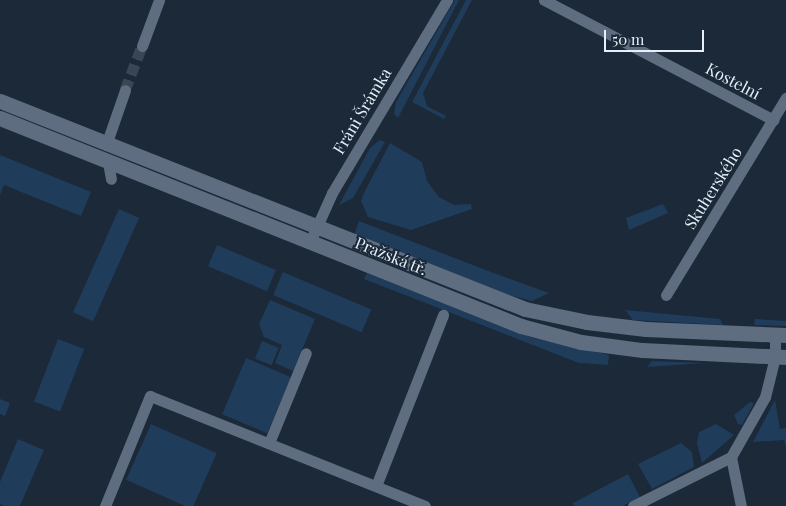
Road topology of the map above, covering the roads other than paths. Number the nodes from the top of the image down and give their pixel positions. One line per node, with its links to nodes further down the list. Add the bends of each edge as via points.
1 (158, 0): 4 (street)
2 (447, 0): 12 (street, Fráni Šrámka)
3 (544, 0): 9 (street, Kostelní)
4 (142, 46)
5 (125, 90): 10 (street)
6 (786, 98): 9 (street, Skuherského)
7 (0, 101): 10 (street, Pražská tř.)
8 (0, 118): 10 (street, Pražská tř.)
9 (774, 120): 14 (street, Skuherského)
10 (105, 155): 11 (street); 12 (street, Pražská tř.); 13 (street, Pražská tř.)
11 (111, 179)
12 (317, 225): 13 (street, Fráni Šrámka); 16 (street, Pražská tř., via 525,309 587,322 646,329)
13 (310, 242): 18 (street, Pražská tř., via 521,326 581,342 642,350)
14 (666, 295)
15 (443, 315): 21 (street)
16 (781, 335): 18 (street)
17 (306, 353): 19 (street)
18 (781, 357): 20 (street, via 765,396)
19 (269, 443): 21 (street); 22 (street, via 150,396)
20 (730, 457): 24 (street); 25 (street)
21 (376, 486): 23 (street)
22 (105, 506)
23 (425, 506)
24 (633, 506)
25 (741, 506)

